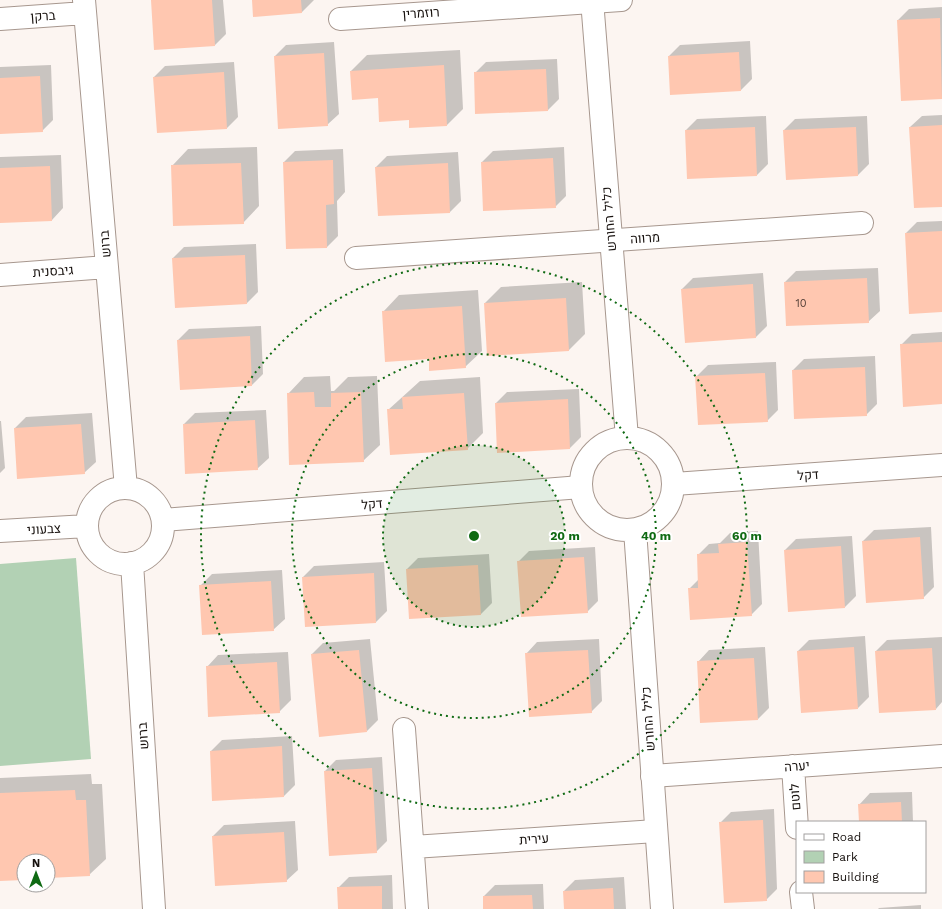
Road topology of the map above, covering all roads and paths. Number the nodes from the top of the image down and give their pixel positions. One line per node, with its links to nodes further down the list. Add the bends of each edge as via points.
1 (621, 0): 2 (street, רוזמרין)
2 (592, 1): 5 (street, רוזמרין); 7 (street, כליל החורש)
3 (85, 6): 4 (street, ברקן); 9 (street, ברוש)
4 (0, 19)
5 (340, 19)
6 (862, 222): 7 (street, מרווה)
7 (611, 240): 8 (street, מרווה); 11 (street, כליל החורש)
8 (356, 258)
9 (106, 267): 10 (street, גיבסנית); 15 (street, ברוש)
10 (0, 275)
11 (627, 438): 13 (street, via 642,440 660,451 669,463); 14 (street, via 612,440 594,451 583,469)
12 (942, 465): 13 (street, דקל)
13 (674, 484): 18 (street, via 665,512 655,522)
14 (581, 487): 16 (street, דקל); 18 (street, via 586,506 600,522 612,528)
15 (126, 488): 16 (street, via 143,492 159,509); 17 (street, via 108,492 99,500 90,514)
16 (163, 520): 20 (street, via 161,538 156,548 148,557)
17 (88, 526): 19 (street, צבעוני); 20 (street, via 92,544 103,557 120,564)
18 (635, 530): 24 (street, כליל החורש)
19 (0, 531)
20 (132, 564): 29 (street, ברוש)
21 (404, 729): 27 (street)
22 (942, 756): 23 (street, יערה)
23 (793, 766): 24 (street, יערה); 25 (street, לוטם)
24 (652, 776): 26 (street, כליל החורש)
25 (797, 821)
26 (656, 831): 27 (street, עירית); 31 (street, כליל החורש)
27 (413, 847): 30 (street)
28 (801, 893): 32 (street)
29 (154, 909)
30 (417, 909)
31 (662, 909)
32 (803, 909)

